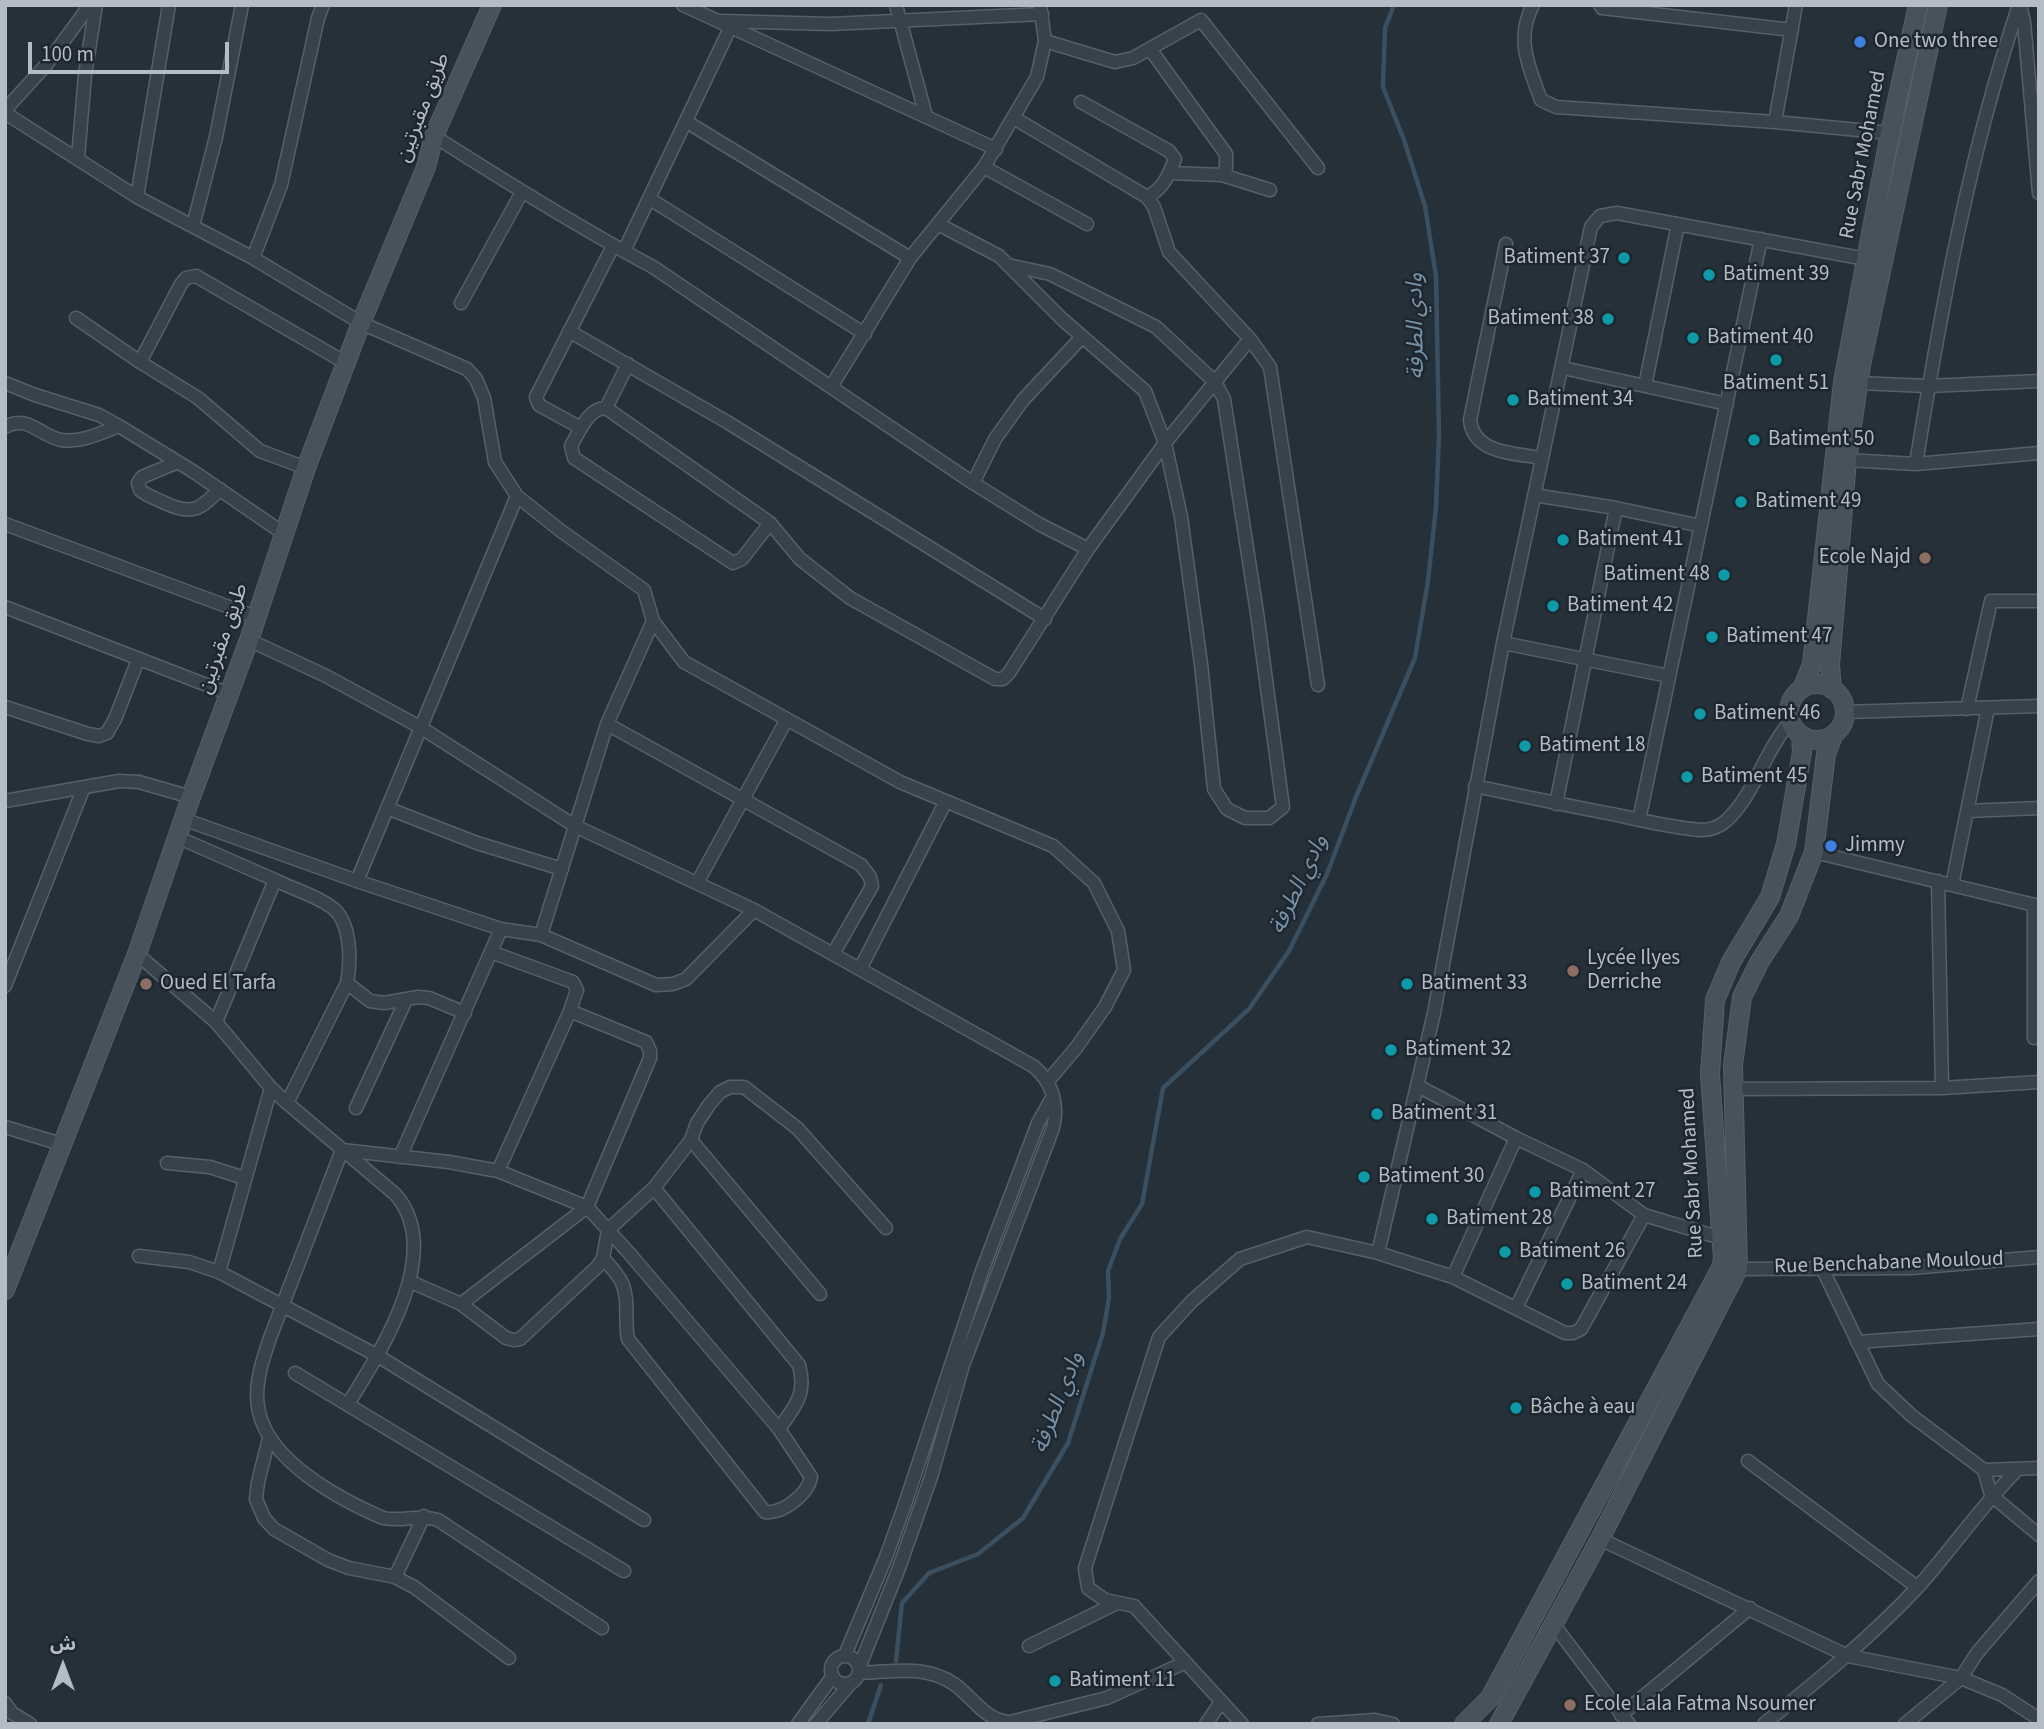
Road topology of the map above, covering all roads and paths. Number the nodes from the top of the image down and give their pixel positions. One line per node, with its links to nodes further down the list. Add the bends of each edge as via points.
1 (90, 5): 23 (street)
2 (96, 5): 31 (street)
3 (169, 5): 39 (street)
4 (242, 5): 45 (street)
5 (323, 5): 49 (street, via 281,185)
6 (492, 5): 29 (main road, طريق مقبرتين)
7 (896, 5): 17 (street)
8 (1533, 5): 26 (street, via 1524,52 1541,100 1556,107)
9 (1600, 5): 19 (street)
10 (1796, 5): 19 (street)
11 (1918, 5): 28 (main road, Rue Sabr Mohamed)
12 (1938, 5): 67 (main road)
13 (2020, 5): 38 (street); 69 (street, via 2003,53 1959,225)
14 (688, 6): 16 (street)
15 (1041, 9): 17 (street); 20 (street)
16 (715, 20): 17 (street); 18 (street)
17 (900, 22): 24 (street)
18 (730, 28): 24 (street); 27 (street)
19 (1792, 30): 26 (street)
20 (1045, 41): 21 (street, via 1115,62); 25 (street, via 1037,77)
21 (1150, 49): 33 (street, via 1201,20); 35 (street, via 1226,154)
22 (1081, 102): 34 (street, via 1169,151 1175,159)
23 (5, 111): 31 (street)
24 (926, 116): 30 (street)
25 (1014, 118): 30 (street); 40 (street)
26 (1775, 121): 28 (street)
27 (687, 122): 41 (street); 50 (street)
28 (1890, 132): 51 (main road, Rue Sabr Mohamed)
29 (434, 136): 37 (street); 55 (main road, طريق مقبرتين, via 426,167)
30 (996, 149): 32 (street)
31 (78, 158): 39 (street)
32 (984, 167): 42 (street); 43 (street)
33 (1318, 168)
34 (1170, 173): 35 (street); 40 (street, via 1157,192)
35 (1222, 175): 36 (street)
36 (1270, 190)
37 (522, 192): 48 (street); 53 (street)
38 (2039, 193)
39 (137, 197): 45 (street)
40 (1147, 197): 59 (street, via 1169,252)
41 (650, 199): 48 (street); 57 (street)
42 (938, 223): 50 (street); 52 (street)
43 (1087, 224)
44 (1678, 224): 46 (street); 63 (street, via 1617,213 1594,221); 68 (street)
45 (193, 226): 49 (street)
46 (1761, 239): 51 (street); 71 (street)
47 (1506, 244): 78 (street, via 1471,431 1487,447)
48 (618, 249): 56 (street); 70 (street, via 653,267)
49 (253, 258): 55 (street)
50 (910, 258): 57 (street)
51 (1866, 258): 104 (main road, Rue Sabr Mohamed, via 1843,383 1812,664)
52 (1008, 265): 58 (street); 65 (street, via 1050,274 1156,327)
53 (461, 303)
54 (76, 318): 60 (street)
55 (361, 323): 61 (main road, طريق مقبرتين); 86 (street, via 467,369 484,398 495,462)
56 (569, 331): 62 (street); 75 (street, via 536,397 538,405)
57 (865, 334): 70 (street)
58 (1082, 337): 76 (street, via 1145,391); 83 (street, via 1024,400 995,439)
59 (1250, 340): 65 (street); 103 (street, via 1270,367)
60 (140, 362): 61 (street, via 181,284 197,276); 82 (street, via 198,397 260,451)
61 (346, 363): 82 (main road, طريق مقبرتين)
62 (628, 364): 72 (street); 96 (street)
63 (1563, 368): 68 (street); 78 (street)
64 (2039, 381): 69 (street)
65 (1215, 382): 76 (street); 76 (street, via 1227,413 1283,807 1269,818 1245,818 1227,809 1214,789 1181,517)
66 (5, 383): 73 (street, via 99,415)
67 (1859, 383): 69 (street); 79 (main road)
68 (1645, 386): 71 (street)
69 (1928, 386): 81 (street)
70 (831, 387): 83 (street)
71 (1727, 404): 90 (street)
72 (606, 408): 75 (street, via 598,408); 88 (street)
73 (118, 426): 74 (street, via 95,436 64,440 27,423); 80 (street)
74 (5, 427)
75 (581, 428): 88 (street, via 571,446 574,458 733,563 742,559)
76 (1165, 443): 92 (street)
77 (2039, 453): 81 (street)
78 (1542, 458): 85 (street)
79 (1847, 460): 81 (street); 105 (main road, via 1830,665)
80 (178, 462): 84 (street); 84 (street, via 142,477 140,490 186,510 201,507)
81 (1916, 464)
82 (306, 468): 91 (main road, طريق مقبرتين)
83 (973, 483): 92 (street)
84 (220, 489): 91 (street)
85 (1534, 495): 87 (street); 99 (street)
86 (517, 496): 97 (street, via 644,590); 114 (street)
87 (1616, 508): 90 (street); 100 (street)
88 (769, 523): 96 (street, via 800,559 850,598 995,679 1009,673)
89 (5, 524): 95 (street)
90 (1701, 526): 102 (street)
91 (284, 533): 95 (main road, طريق مقبرتين)
92 (1088, 549): 96 (street)
93 (2039, 601): 110 (street, via 1992,601)
94 (5, 607): 101 (street)
95 (256, 617): 98 (main road, طريق مقبرتين)
96 (1045, 619)
97 (653, 621): 112 (street, via 684,662); 113 (street)
98 (249, 640): 106 (main road, طريق مقبرتين); 114 (street)
99 (1503, 643): 100 (street); 117 (street)
100 (1586, 659): 102 (street); 123 (street)
101 (138, 660): 106 (street); 108 (street, via 116,719 107,733 99,736)
102 (1669, 676): 128 (street)
103 (1318, 685)
104 (1803, 687): 105 (main road, via 1818,684); 115 (main road, via 1790,701 1788,711)
105 (1832, 689): 111 (main road)
106 (230, 694): 119 (main road, طريق مقبرتين)
107 (2039, 706): 109 (street)
108 (5, 707)
109 (1988, 708): 110 (street); 126 (street)
110 (1967, 709): 111 (street)
111 (1845, 712): 116 (main road)
112 (787, 719): 120 (street); 122 (street, via 900,782)
113 (607, 724): 120 (street); 129 (street)
114 (421, 727): 124 (street); 129 (street)
115 (1795, 730): 116 (main road, via 1817,741); 128 (street, via 1769,749 1753,785 1724,823 1703,830); 177 (main road, Rue Sabr Mohamed, via 1802,752 1786,844 1770,897 1731,962 1716,1000 1710,1074)
116 (1833, 736): 131 (main road, via 1826,754)
117 (1475, 786): 123 (street); 155 (street)
118 (83, 787): 119 (street, via 129,781); 121 (street); 147 (street)
119 (191, 797): 127 (main road, طريق مقبرتين)
120 (742, 800): 136 (street); 144 (street, via 861,865 870,877 872,886)
121 (5, 801)
122 (946, 801): 145 (street); 153 (street, via 1053,846 1094,883 1118,931 1124,970 1105,1007)
123 (1556, 803): 128 (street)
124 (387, 808): 132 (street); 134 (street)
125 (2039, 808): 126 (street)
126 (1968, 811): 137 (street)
127 (183, 818): 130 (main road, طريق مقبرتين); 134 (street)
128 (1639, 820)
129 (575, 826): 132 (street); 136 (street)
130 (177, 837): 133 (street); 143 (main road, طريق مقبرتين)
131 (1814, 852): 135 (street); 158 (main road, via 1789,916 1742,997)
132 (562, 869): 141 (street)
133 (275, 880): 146 (street, via 332,907 344,922); 151 (street)
134 (357, 881): 140 (street)
135 (1938, 881): 137 (street); 157 (street)
136 (697, 883): 139 (street)
137 (1952, 885): 138 (street)
138 (2036, 905): 152 (street)
139 (754, 910): 141 (street, via 686,979 673,984 656,985); 144 (street)
140 (501, 929): 141 (street); 142 (street)
141 (541, 935)
142 (491, 952): 149 (street, via 573,982 577,990); 150 (street)
143 (137, 954): 151 (street); 165 (main road, طريق مقبرتين)
144 (833, 954): 145 (street)
145 (860, 969): 153 (street, via 1032,1066)
146 (347, 983): 148 (street, via 370,1001); 160 (street)
147 (5, 986)
148 (406, 1000): 150 (street, via 429,998); 161 (street)
149 (570, 1011): 169 (street); 173 (street, via 646,1042 650,1051)
150 (466, 1013): 167 (street)
151 (216, 1022): 156 (street)
152 (2034, 1038)
153 (1048, 1081): 159 (street)
154 (2039, 1082): 157 (street)
155 (1418, 1086): 163 (street); 178 (street)
156 (271, 1088): 160 (street); 171 (street)
157 (1942, 1088): 158 (street)
158 (1733, 1089): 182 (main road)
159 (1052, 1098): 218 (street, via 982,1271 905,1504); 222 (street, via 1053,1128 963,1365 931,1477)
160 (287, 1104): 166 (street)
161 (355, 1108)
162 (5, 1127): 165 (street)
163 (1516, 1138): 170 (street); 186 (street)
164 (691, 1140): 172 (street); 175 (street, via 697,1123 720,1092 744,1087 797,1128); 189 (street)
165 (61, 1144): 183 (main road, طريق مقبرتين)
166 (342, 1150): 167 (street); 187 (street, via 405,1206 412,1228); 191 (street)
167 (400, 1157): 169 (street)
168 (167, 1163): 171 (street, via 210,1167)
169 (498, 1171): 173 (street)
170 (1583, 1171): 174 (street); 192 (street)
171 (244, 1178): 185 (street)
172 (654, 1188): 176 (street); 198 (street, via 799,1365 802,1394)
173 (587, 1208): 176 (street); 190 (street)
174 (1644, 1215): 177 (street); 192 (street, via 1581,1329 1565,1333)
175 (886, 1228)
176 (608, 1230): 181 (street); 198 (street)
177 (1721, 1238): 238 (main road, Rue Sabr Mohamed, via 1723,1259 1708,1293 1490,1698)
178 (1378, 1254): 186 (street); 213 (street, via 1307,1237 1240,1259 1159,1337 1085,1568 1088,1588 1105,1601)
179 (139, 1256): 185 (street, via 190,1262)
180 (2039, 1257): 184 (street, Rue Benchabane Mouloud)
181 (603, 1258): 190 (street, via 520,1339 506,1338); 198 (street, via 622,1281 628,1339 765,1512 773,1513 783,1510 810,1485 811,1477)
182 (1738, 1269): 184 (street, Rue Benchabane Mouloud); 208 (main road)
183 (9, 1270): 188 (main road, طريق مقبرتين)
184 (1823, 1270): 194 (street)
185 (219, 1272): 191 (street)
186 (1452, 1278): 192 (street)
187 (411, 1282): 190 (street); 195 (street)
188 (5, 1290)
189 (820, 1294)
190 (461, 1304)
191 (283, 1307): 195 (street); 199 (street, via 264,1356 257,1392)
192 (1516, 1308)
193 (2039, 1329): 194 (street)
194 (1857, 1342): 203 (street, via 1878,1384)
195 (378, 1356): 197 (street); 206 (street)
196 (295, 1373): 197 (street)
197 (348, 1404): 209 (street)
198 (779, 1429)
199 (269, 1438): 205 (street, via 294,1466 377,1515 389,1519); 210 (street, via 256,1499 264,1518 287,1538 328,1560)
200 (1748, 1461): 212 (street)
201 (2039, 1468): 202 (street)
202 (2018, 1469): 203 (street); 204 (street)
203 (1984, 1470): 204 (street)
204 (1992, 1495): 207 (street); 212 (street)
205 (424, 1516): 210 (street); 216 (street, via 438,1520)
206 (644, 1520)
207 (2039, 1535)
208 (1600, 1539): 214 (street); 215 (main road)
209 (624, 1571)
210 (395, 1577): 220 (street)
211 (2039, 1581): 224 (street)
212 (1917, 1587): 219 (street)
213 (1117, 1603): 217 (street); 221 (street, via 1134,1606)
214 (1750, 1608): 219 (street); 229 (street)
215 (1554, 1625): 229 (street); 239 (main road)
216 (602, 1628)
217 (1029, 1646)
218 (845, 1656): 222 (street, via 854,1659); 223 (street, via 834,1660)
219 (1848, 1656): 224 (street); 240 (street)
220 (509, 1658)
221 (1184, 1663): 226 (street); 230 (street, via 1107,1698)
222 (859, 1670): 225 (street); 230 (street, via 915,1669 952,1683 996,1721)
223 (832, 1677): 225 (street); 232 (street)
224 (1961, 1678): 228 (street, via 2002,1695); 241 (street)
225 (849, 1684): 233 (street)
226 (1222, 1702): 234 (street); 235 (street)
227 (10, 1713): 231 (street)
228 (2039, 1718)
229 (1625, 1719)
230 (1010, 1723)
231 (30, 1724)
232 (799, 1724)
233 (816, 1724)
234 (1206, 1724)
235 (1242, 1724)
236 (1318, 1724): 237 (street, via 1375,1720)
237 (1394, 1724)
238 (1464, 1724)
239 (1499, 1724)
240 (1764, 1724)
241 (1905, 1724)

